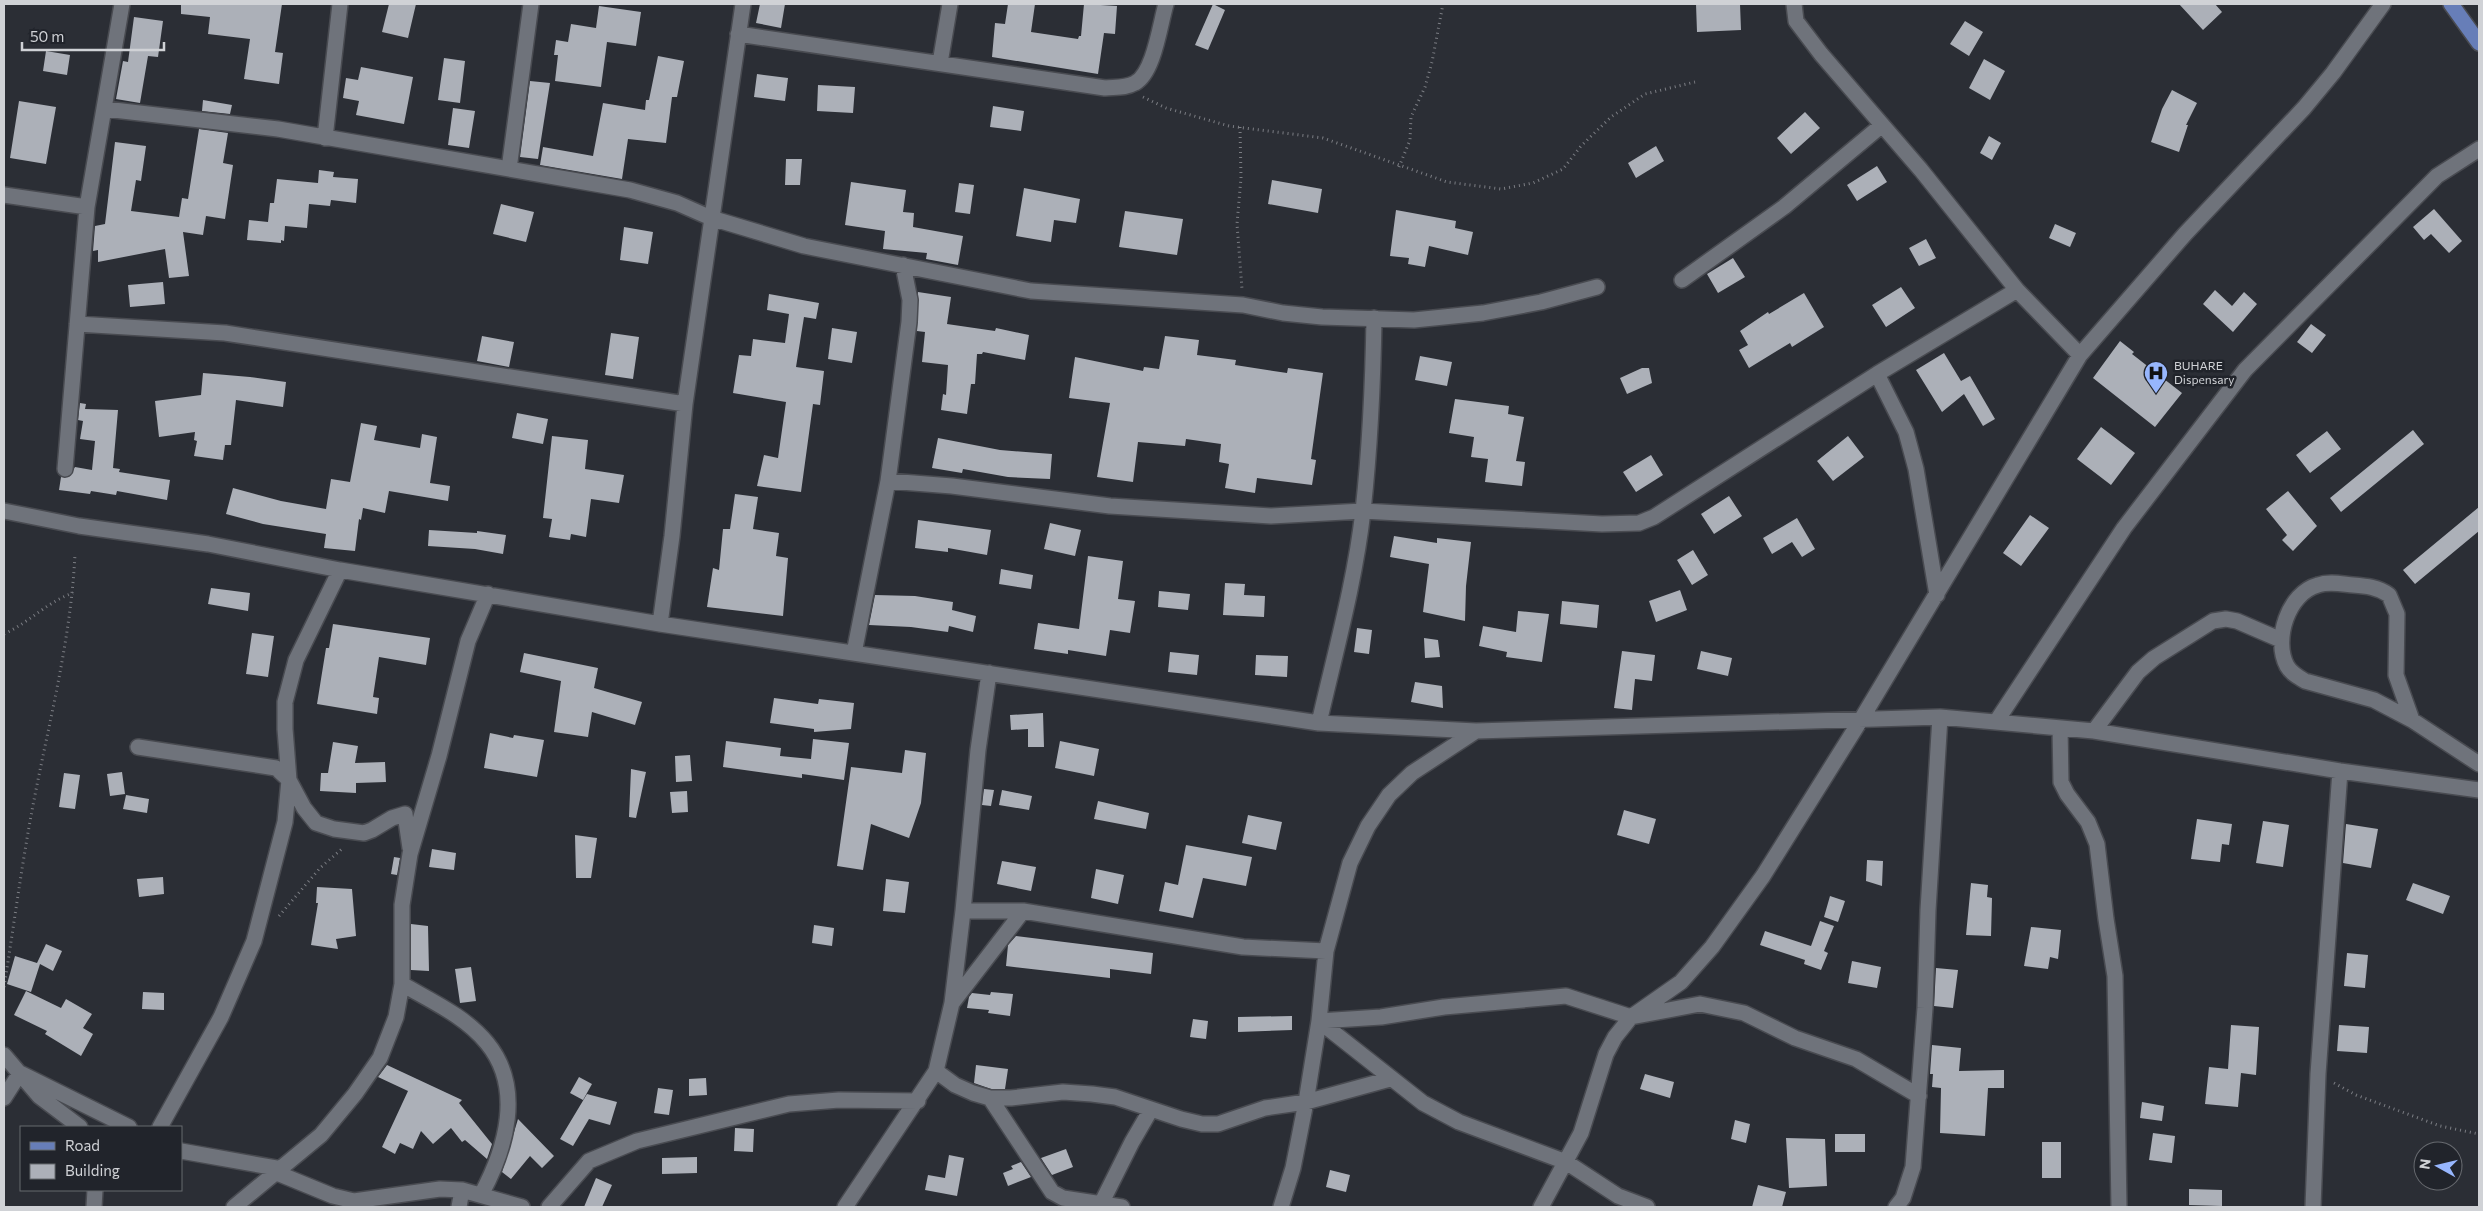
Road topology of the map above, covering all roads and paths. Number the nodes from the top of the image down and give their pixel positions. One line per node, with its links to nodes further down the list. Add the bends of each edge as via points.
1 (122, 4): 16 (street)
2 (340, 4): 19 (street)
3 (532, 4): 22 (street)
4 (743, 4): 11 (street)
5 (950, 4): 13 (street)
6 (1166, 4): 15 (street, via 1151,62 1138,82)
7 (1443, 4): 21 (path, via 1432,62 1411,117 1410,140)
8 (1794, 4): 17 (street, via 1796,21 1820,54)
9 (2383, 4): 33 (street, via 2333,74 2304,108 2185,234)
10 (2451, 4): 12 (main road)
11 (738, 34): 13 (street); 25 (street)
12 (2479, 43)
13 (940, 63): 15 (street, via 1105,88)
14 (1695, 82): 21 (path, via 1645,94 1611,117 1563,169 1533,183 1501,189 1447,182)
15 (1126, 87): 18 (path, via 1166,108)
16 (105, 109): 19 (street, via 278,129); 24 (street)
17 (1882, 125): 27 (street, via 1784,207); 29 (street)
18 (1240, 127): 21 (path, via 1323,138); 30 (path, via 1241,178 1237,224)
19 (325, 138): 22 (street)
20 (2479, 149): 53 (street, via 2437,176 2246,370 2124,528)
21 (1399, 167)
22 (509, 169): 25 (street, via 630,190 677,203)
23 (4, 195): 24 (street)
24 (87, 206): 32 (street)
25 (711, 218): 26 (street, via 804,246); 35 (street)
26 (903, 266): 30 (street, via 1031,291); 37 (street, via 910,300 909,322)
27 (1682, 280)
28 (1597, 288): 31 (street, via 1483,313 1414,320)
29 (2016, 290): 33 (street); 34 (street)
30 (1243, 305): 31 (street, via 1322,317)
31 (1374, 318): 38 (street, via 1374,383)
32 (77, 324): 35 (street, via 225,333); 36 (street)
33 (2080, 355): 44 (street)
34 (1877, 374): 38 (street, via 1681,501 1639,523 1602,524); 44 (street, via 1906,432 1916,469)
35 (685, 404): 45 (street)
36 (65, 470)
37 (888, 481): 38 (street, via 1110,506 1272,516); 48 (street)
38 (1363, 511): 54 (street, via 1354,567)
39 (4, 512): 41 (street, via 208,544)
40 (75, 554): 42 (path)
41 (340, 570): 43 (street); 61 (street, via 296,660 286,702)
42 (73, 592): 46 (path); 70 (path, via 58,691 33,804)
43 (488, 594): 45 (street); 64 (street, via 468,641)
44 (1936, 595): 51 (street)
45 (660, 624): 48 (street)
46 (4, 634)
47 (2281, 640): 52 (street, via 2282,654 2288,667 2304,681 2374,700); 52 (street, via 2288,614 2303,593 2318,584 2373,587 2384,591 2396,607 2396,675); 57 (street, via 2237,621 2213,621 2154,658 2138,672)
48 (854, 653): 49 (street)
49 (989, 673): 54 (street); 65 (street, via 978,750)
50 (1940, 717): 51 (street); 53 (street); 79 (street)
51 (1862, 718): 56 (street); 72 (street, via 1763,876 1712,947 1681,982)
52 (2412, 720): 59 (street)
53 (1996, 722): 55 (street)
54 (1319, 723): 56 (street)
55 (2060, 728): 57 (street); 107 (street, via 2061,782 2088,822 2098,844 2115,976)
56 (1476, 731): 68 (street, via 1412,773 1389,795 1368,826 1350,863)
57 (2094, 731): 60 (street)
58 (138, 747): 61 (street, via 264,765 276,768)
59 (2479, 764)
60 (2340, 771): 62 (street); 77 (street)
61 (289, 780): 63 (street, via 316,823 334,829); 67 (street, via 285,822)
62 (2479, 790)
63 (364, 832): 64 (street, via 406,814); 67 (path, via 320,868)
64 (410, 854): 69 (street, via 402,905)
65 (963, 911): 66 (street); 71 (street)
66 (1023, 911): 68 (street, via 1243,947); 71 (street)
67 (254, 940): 87 (street, via 221,1017)
68 (1326, 951): 73 (street)
69 (402, 984): 91 (street, via 396,1017 380,1058 321,1135); 94 (street, via 460,1018 488,1043 503,1073 508,1106 504,1139 496,1168)
70 (4, 987)
71 (952, 1003): 75 (street)
72 (1631, 1017): 73 (street, via 1566,996); 79 (street, via 1700,1004 1728,1008 1796,1038 1856,1058); 90 (street, via 1606,1054 1592,1103)
73 (1319, 1021): 78 (street); 83 (street)
74 (4, 1055): 76 (street)
75 (936, 1071): 81 (street, via 973,1094); 82 (street)
76 (20, 1073): 80 (street); 85 (street, via 39,1096); 86 (street)
77 (2318, 1074): 88 (path, via 2356,1095 2440,1126); 108 (street)
78 (1390, 1079): 83 (street); 90 (street, via 1423,1103 1459,1122)
79 (1919, 1096): 106 (street, via 1913,1167 1903,1198)
80 (4, 1098)
81 (990, 1098): 84 (street, via 1063,1092 1092,1094 1115,1098); 95 (street, via 1052,1192 1063,1198)
82 (918, 1101): 100 (street, via 838,1100 789,1104 637,1141 589,1160); 101 (street)
83 (1306, 1102): 84 (street, via 1265,1108 1218,1124 1202,1124); 103 (street, via 1293,1168)
84 (1150, 1111): 95 (street)
85 (79, 1126)
86 (127, 1126)
87 (161, 1126)
88 (2479, 1134)
89 (182, 1150): 91 (street)
90 (1566, 1162): 104 (street); 105 (street, via 1618,1196)
91 (279, 1171): 92 (street, via 333,1196 354,1201 440,1189); 97 (street)
92 (462, 1190): 94 (street); 98 (street)
93 (95, 1191): 96 (street)
94 (482, 1195): 99 (street)
95 (1101, 1204): 102 (street)
96 (94, 1207)
97 (234, 1207)
98 (459, 1207)
99 (522, 1207)
100 (549, 1207)
101 (845, 1207)
102 (1122, 1207)
103 (1281, 1207)
104 (1542, 1207)
105 (1647, 1207)
106 (1896, 1207)
107 (2119, 1207)
108 (2313, 1207)

